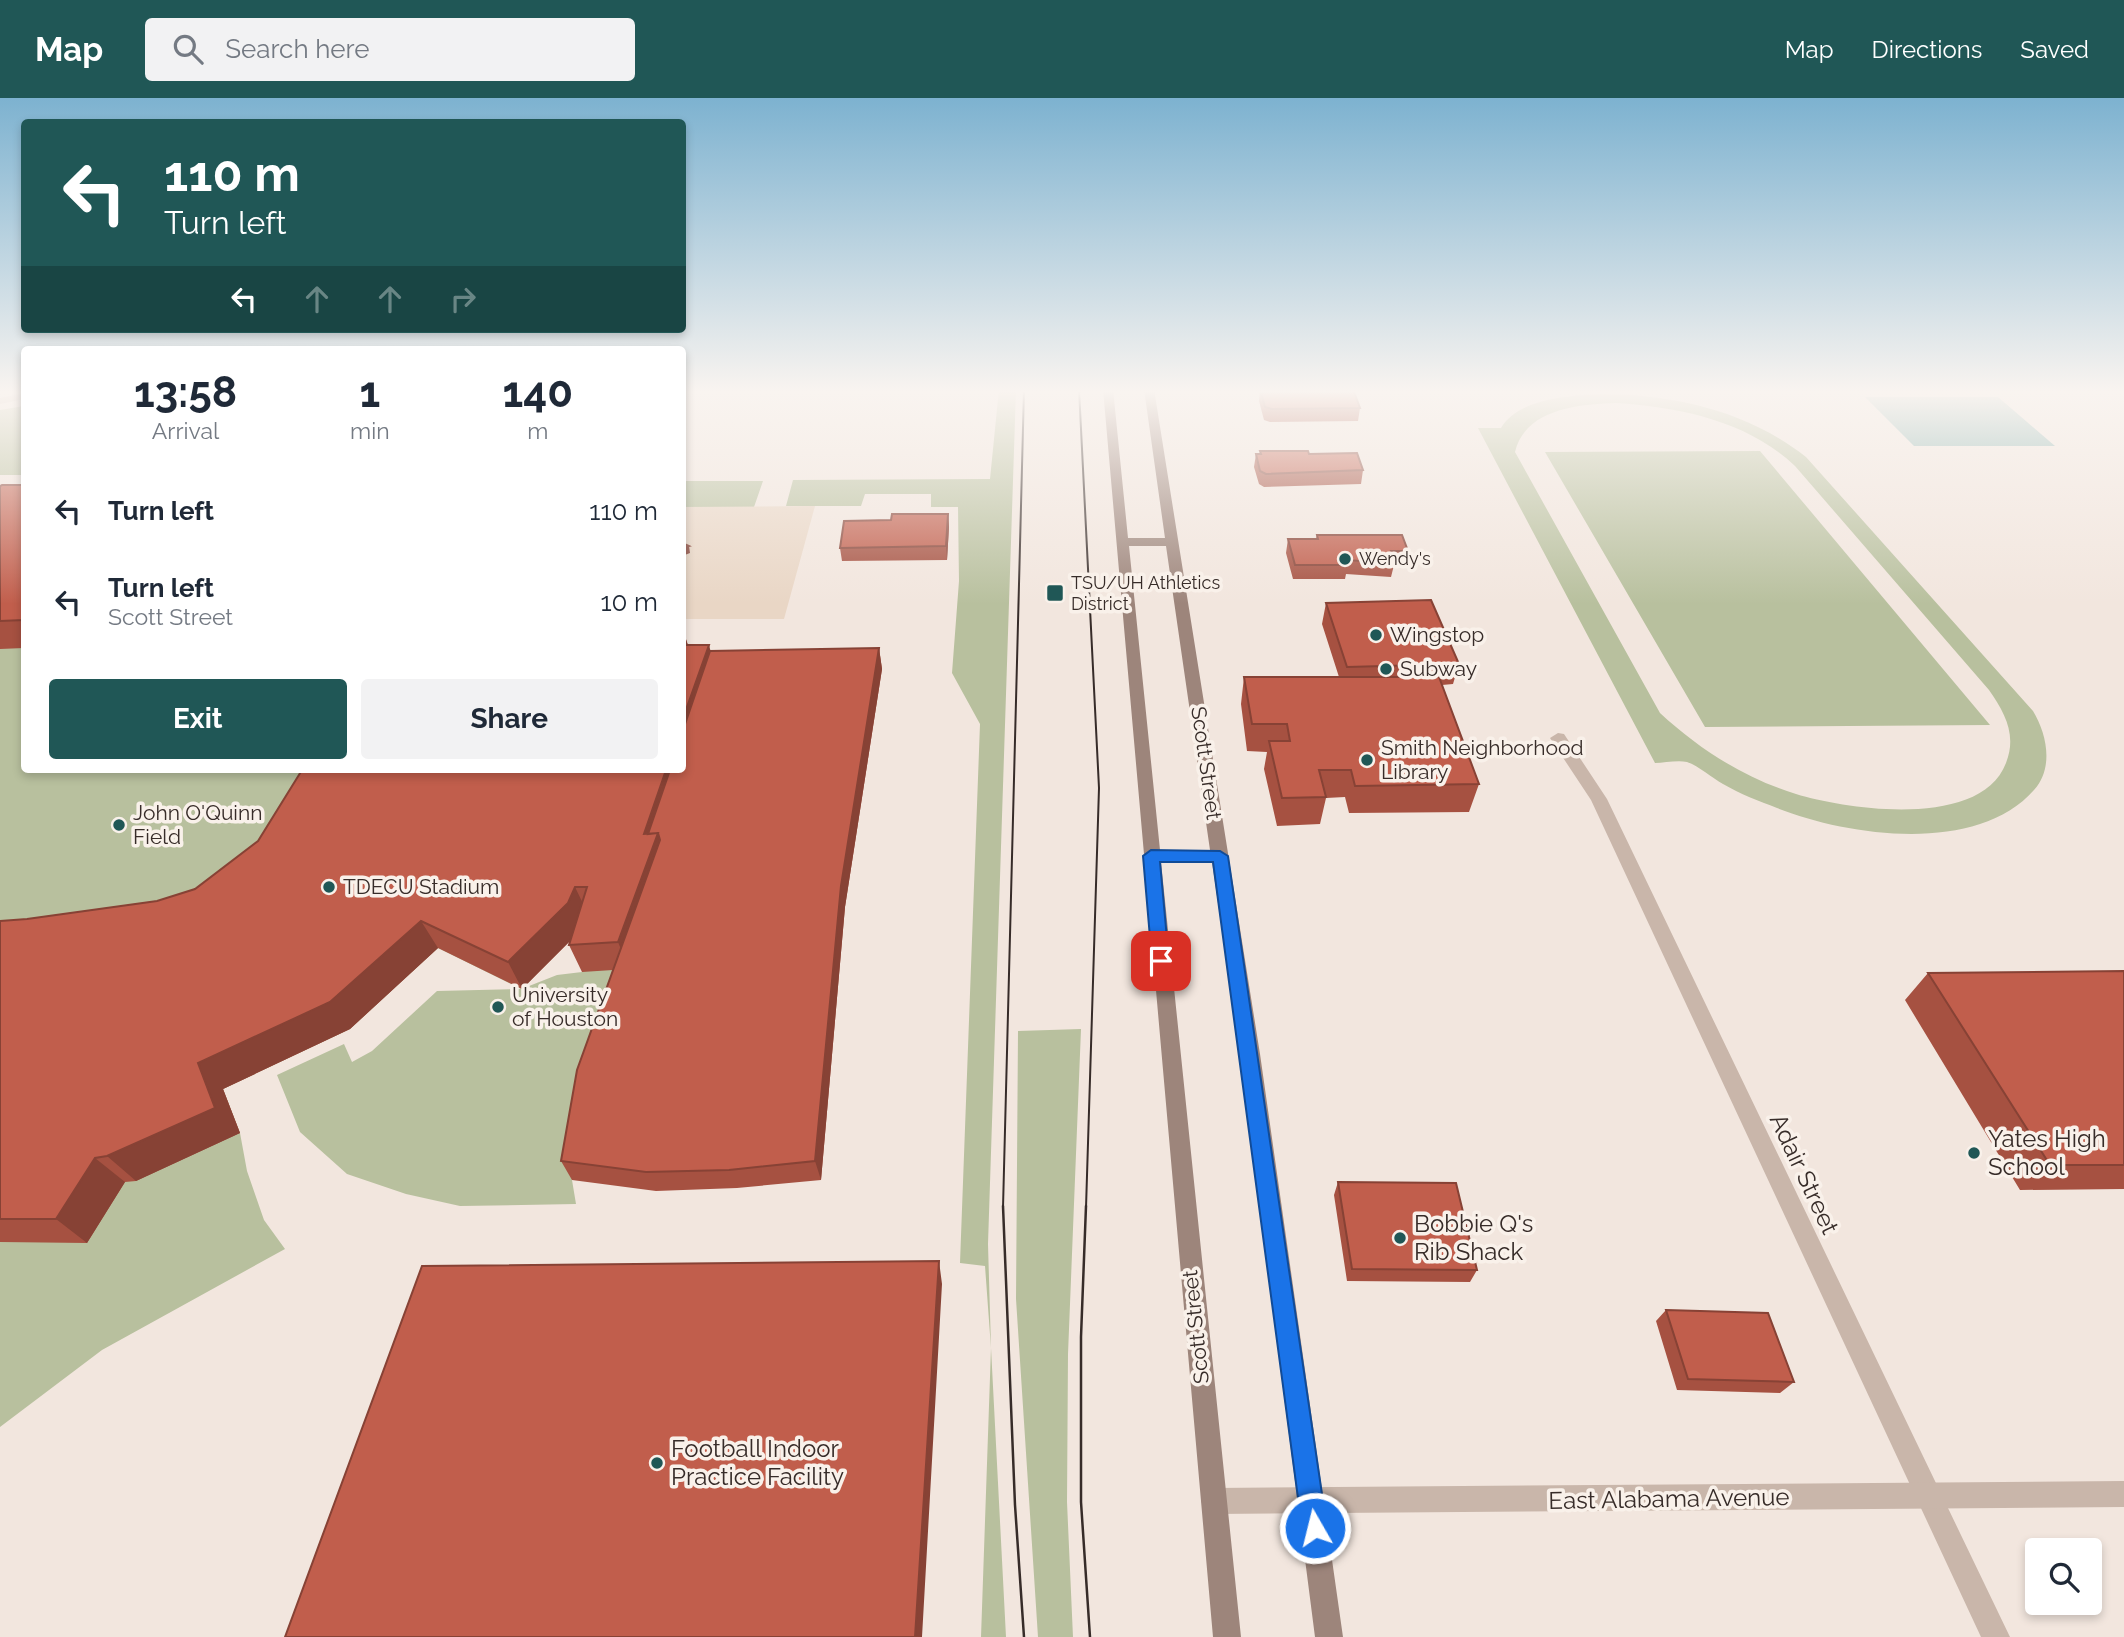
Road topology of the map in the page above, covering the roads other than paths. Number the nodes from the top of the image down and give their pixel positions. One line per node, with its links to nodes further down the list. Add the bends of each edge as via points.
1 (1115, 461): 3 (main road, Scott Street)
2 (1161, 461): 4 (main road, Scott Street)
3 (1122, 542): 4 (main road); 6 (main road, Scott Street)
4 (1174, 542): 7 (main road, Scott Street)
5 (1558, 738): 9 (street, Adair Street, via 1599,799)
6 (1151, 856): 7 (main road); 10 (main road, Scott Street)
7 (1220, 856): 11 (main road, Scott Street)
8 (2124, 1494): 9 (street, East Alabama Avenue)
9 (1930, 1496): 11 (street, East Alabama Avenue); 14 (street, Adair Street)
10 (1214, 1501): 11 (street, East Alabama Avenue); 12 (main road, Scott Street)
11 (1311, 1501): 13 (main road, Scott Street)
12 (1227, 1637)
13 (1329, 1637)
14 (1996, 1637)

